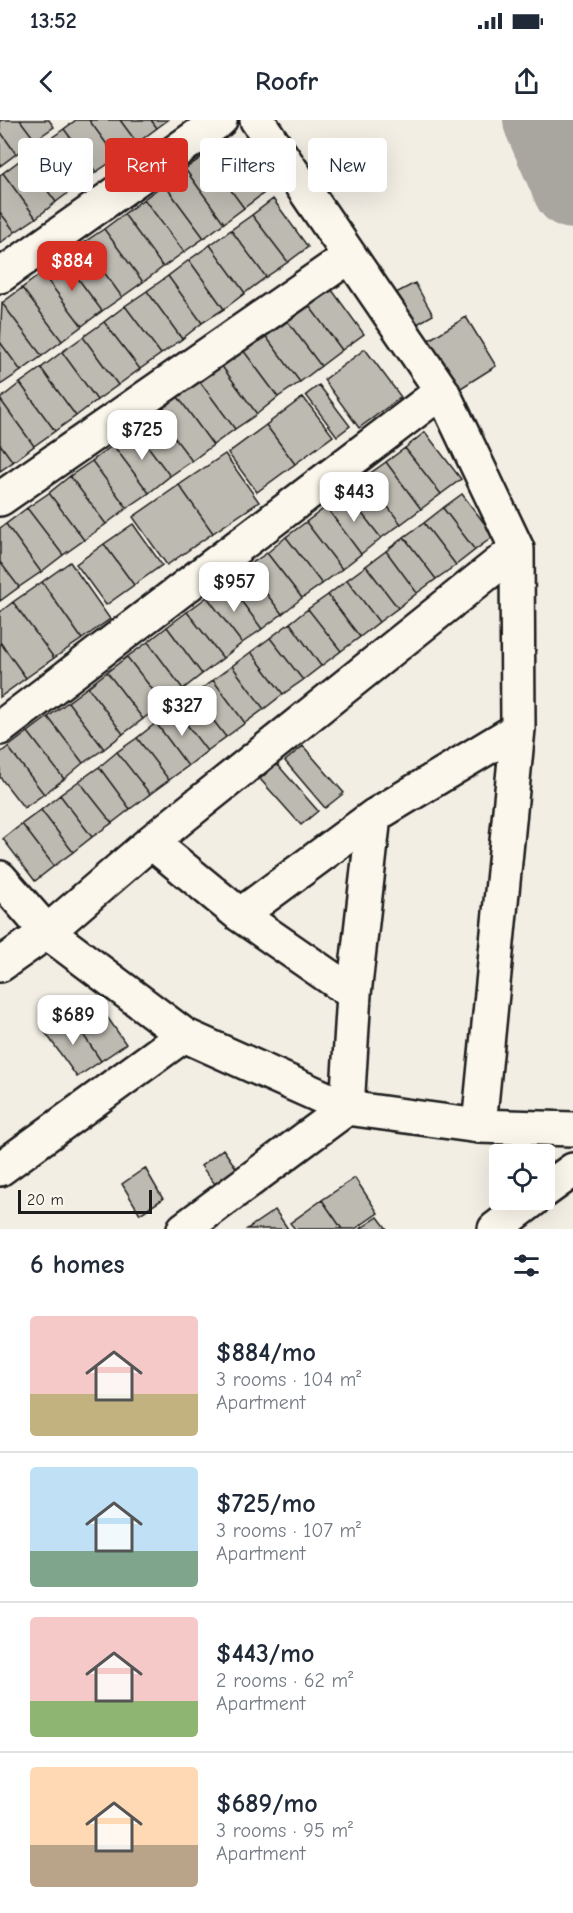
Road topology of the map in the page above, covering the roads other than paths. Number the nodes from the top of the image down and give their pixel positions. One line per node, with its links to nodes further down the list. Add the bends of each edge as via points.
1 (220, 120): 4 (street)
2 (257, 120): 3 (street)
3 (350, 256): 5 (street); 6 (street)
4 (0, 276)
5 (442, 391): 7 (street); 8 (street)
6 (0, 499)
7 (517, 549): 9 (street); 11 (street)
8 (0, 728)
9 (518, 729): 10 (street); 19 (street)
10 (374, 816): 13 (street); 16 (street)
11 (151, 842): 13 (street); 14 (street)
12 (0, 878): 14 (street)
13 (240, 915): 16 (street)
14 (47, 932): 15 (street); 17 (street)
15 (0, 965)
16 (354, 994): 18 (street)
17 (184, 1035): 18 (street); 21 (street)
18 (347, 1108): 19 (street); 25 (street)
19 (479, 1126): 20 (street)
20 (573, 1129)
21 (0, 1169)
22 (573, 1170): 23 (street)
23 (555, 1183)
24 (520, 1210): 26 (street)
25 (184, 1229)
26 (495, 1229)

